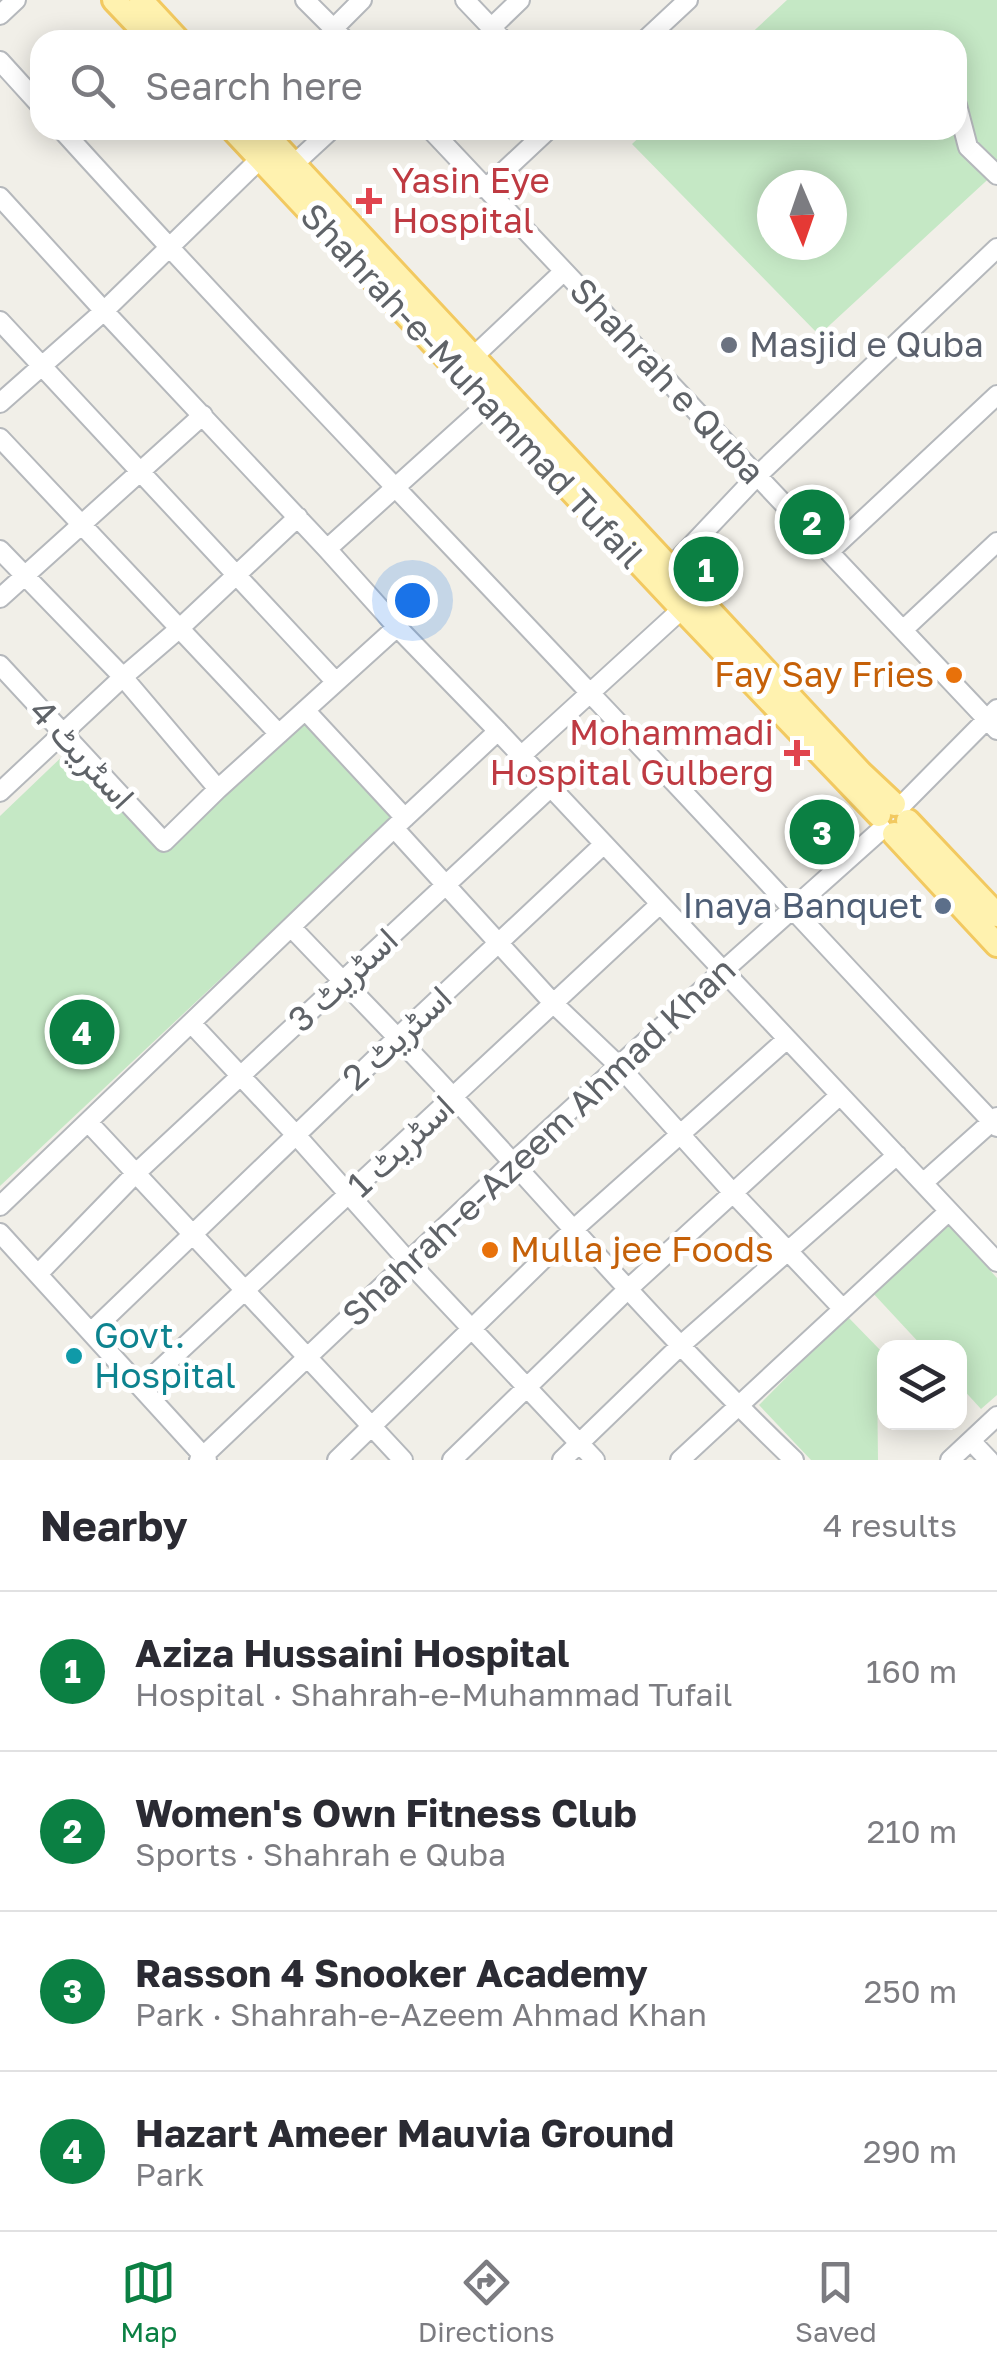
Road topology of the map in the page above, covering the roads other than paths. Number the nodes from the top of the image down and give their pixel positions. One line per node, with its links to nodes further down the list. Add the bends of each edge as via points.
1 (16, 0): 9 (street)
2 (114, 0): 10 (main road)
3 (140, 0): 11 (main road)
4 (305, 0): 12 (street)
5 (362, 0): 13 (street)
6 (465, 0): 14 (street)
7 (520, 0): 15 (street)
8 (688, 0): 16 (street)
9 (0, 16)
10 (142, 30)
11 (168, 30)
12 (335, 30)
13 (342, 30)
14 (493, 30)
15 (500, 30)
16 (656, 30)
17 (0, 61): 18 (street)
18 (30, 94)
19 (71, 140): 31 (street)
20 (242, 140): 26 (main road, Shahrah-e-Muhammad Tufail)
21 (271, 140): 27 (main road, Shahrah-e-Muhammad Tufail)
22 (320, 140): 27 (street)
23 (440, 140): 29 (street, Shahrah e Quba)
24 (537, 140): 29 (street)
25 (966, 140): 28 (street)
26 (259, 160): 31 (street); 40 (main road, Shahrah-e-Muhammad Tufail)
27 (293, 165): 36 (main road, Shahrah-e-Muhammad Tufail)
28 (997, 175)
29 (485, 189): 33 (street, Shahrah e Quba)
30 (3, 207): 34 (street)
31 (168, 247): 34 (street); 45 (street)
32 (997, 248): 44 (street)
33 (563, 272): 36 (street); 44 (street, Shahrah e Quba)
34 (104, 311): 37 (street); 41 (street)
35 (0, 321): 37 (street)
36 (474, 356): 52 (main road, Shahrah-e-Muhammad Tufail)
37 (40, 366): 39 (street); 43 (street)
38 (997, 395): 51 (street)
39 (0, 403)
40 (489, 403): 45 (street); 56 (main road, Shahrah-e-Muhammad Tufail)
41 (203, 415): 43 (street); 46 (street)
42 (0, 438): 47 (street)
43 (140, 470): 47 (street); 53 (street)
44 (757, 476): 51 (street, Shahrah e Quba); 52 (street)
45 (395, 489): 49 (street); 63 (street)
46 (298, 516): 49 (street); 53 (street)
47 (82, 523): 54 (street); 57 (street)
48 (997, 542): 59 (street)
49 (328, 549): 58 (street)
50 (0, 550): 54 (street)
51 (829, 552): 59 (street, Shahrah e Quba)
52 (670, 568): 73 (main road, Shahrah-e-Muhammad Tufail, via 862,773)
53 (237, 574): 57 (street); 62 (street)
54 (25, 576): 55 (street); 61 (street)
55 (0, 598)
56 (682, 610): 63 (street); 73 (main road, Shahrah-e-Muhammad Tufail)
57 (180, 628): 61 (street); 68 (street)
58 (397, 628): 62 (street); 66 (street)
59 (903, 630): 65 (street, Shahrah e Quba)
60 (0, 665): 67 (street, اسٹریٹ 4)
61 (122, 677): 67 (street); 72 (street)
62 (335, 681): 64 (street)
63 (590, 692): 69 (street); 78 (street)
64 (305, 710): 68 (street); 74 (street)
65 (994, 719): 73 (street, Shahrah-e-Azeem Ahmad Khan)
66 (498, 731): 69 (street); 74 (street)
67 (64, 732): 70 (street); 72 (street, اسٹریٹ 4, via 164,842)
68 (278, 734): 72 (street)
69 (522, 756): 71 (street)
70 (2, 787)
71 (551, 787): 75 (street); 76 (street, اسٹریٹ 3)
72 (218, 788)
73 (893, 818): 78 (street, Shahrah-e-Azeem Ahmad Khan); 79 (main road, Shahrah-e-Muhammad Tufail); 82 (main road, Shahrah-e-Muhammad Tufail)
74 (400, 823): 76 (street); 80 (street)
75 (604, 844): 77 (street); 81 (street, اسٹریٹ 2)
76 (447, 884): 81 (street); 84 (street, اسٹریٹ 3)
77 (660, 904): 83 (street); 85 (street, اسٹریٹ 1)
78 (793, 910): 83 (street, Shahrah-e-Azeem Ahmad Khan); 94 (street)
79 (997, 915)
80 (291, 927): 84 (street); 86 (street)
81 (499, 943): 85 (street); 87 (street, اسٹریٹ 2)
82 (997, 945)
83 (723, 971): 88 (street); 89 (street, Shahrah-e-Azeem Ahmad Khan)
84 (342, 981): 87 (street); 90 (street, اسٹریٹ 3)
85 (554, 1004): 89 (street); 92 (street, اسٹریٹ 1)
86 (191, 1023): 90 (street); 93 (street)
87 (397, 1038): 92 (street); 96 (street, اسٹریٹ 2)
88 (787, 1039): 91 (street); 95 (street)
89 (619, 1066): 95 (street); 98 (street, Shahrah-e-Azeem Ahmad Khan)
90 (240, 1076): 96 (street); 99 (street, اسٹریٹ 3)
91 (840, 1095): 97 (street); 102 (street)
92 (454, 1098): 98 (street); 101 (street, اسٹریٹ 1)
93 (88, 1122): 99 (street); 103 (street)
94 (995, 1122): 100 (street)
95 (680, 1133): 102 (street); 105 (street)
96 (296, 1135): 101 (street); 107 (street, اسٹریٹ 2)
97 (897, 1155): 100 (street); 108 (street)
98 (512, 1164): 105 (street); 109 (street, Shahrah-e-Azeem Ahmad Khan)
99 (135, 1174): 107 (street); 111 (street, اسٹریٹ 3)
100 (923, 1184): 104 (street)
101 (350, 1194): 109 (street); 113 (street, اسٹریٹ 1)
102 (734, 1194): 108 (street); 112 (street)
103 (0, 1206)
104 (949, 1211): 110 (street); 114 (street)
105 (574, 1230): 112 (street); 115 (street)
106 (0, 1233): 111 (street)
107 (192, 1234): 113 (street); 116 (street, اسٹریٹ 2)
108 (789, 1249): 114 (street); 117 (street)
109 (408, 1261): 115 (street); 118 (street, Shahrah-e-Azeem Ahmad Khan)
110 (997, 1262)
111 (38, 1274): 116 (street)
112 (628, 1288): 117 (street); 119 (street)
113 (244, 1291): 118 (street); 120 (street, اسٹریٹ 1)
114 (842, 1308): 121 (street)
115 (472, 1328): 119 (street); 123 (street)
116 (91, 1332): 120 (street)
117 (680, 1346): 121 (street); 125 (street)
118 (308, 1358): 123 (street); 126 (street, Shahrah-e-Azeem Ahmad Khan)
119 (526, 1386): 125 (street); 129 (street)
120 (141, 1387): 126 (street)
121 (737, 1406): 132 (street); 133 (street)
122 (997, 1416): 124 (street)
123 (372, 1426): 127 (street); 128 (street)
124 (971, 1440): 134 (street); 135 (street)
125 (579, 1443): 130 (street); 131 (street)
126 (203, 1459)
127 (337, 1460)
128 (403, 1460)
129 (452, 1460)
130 (562, 1460)
131 (595, 1460)
132 (680, 1460)
133 (794, 1460)
134 (950, 1460)
135 (989, 1460)

